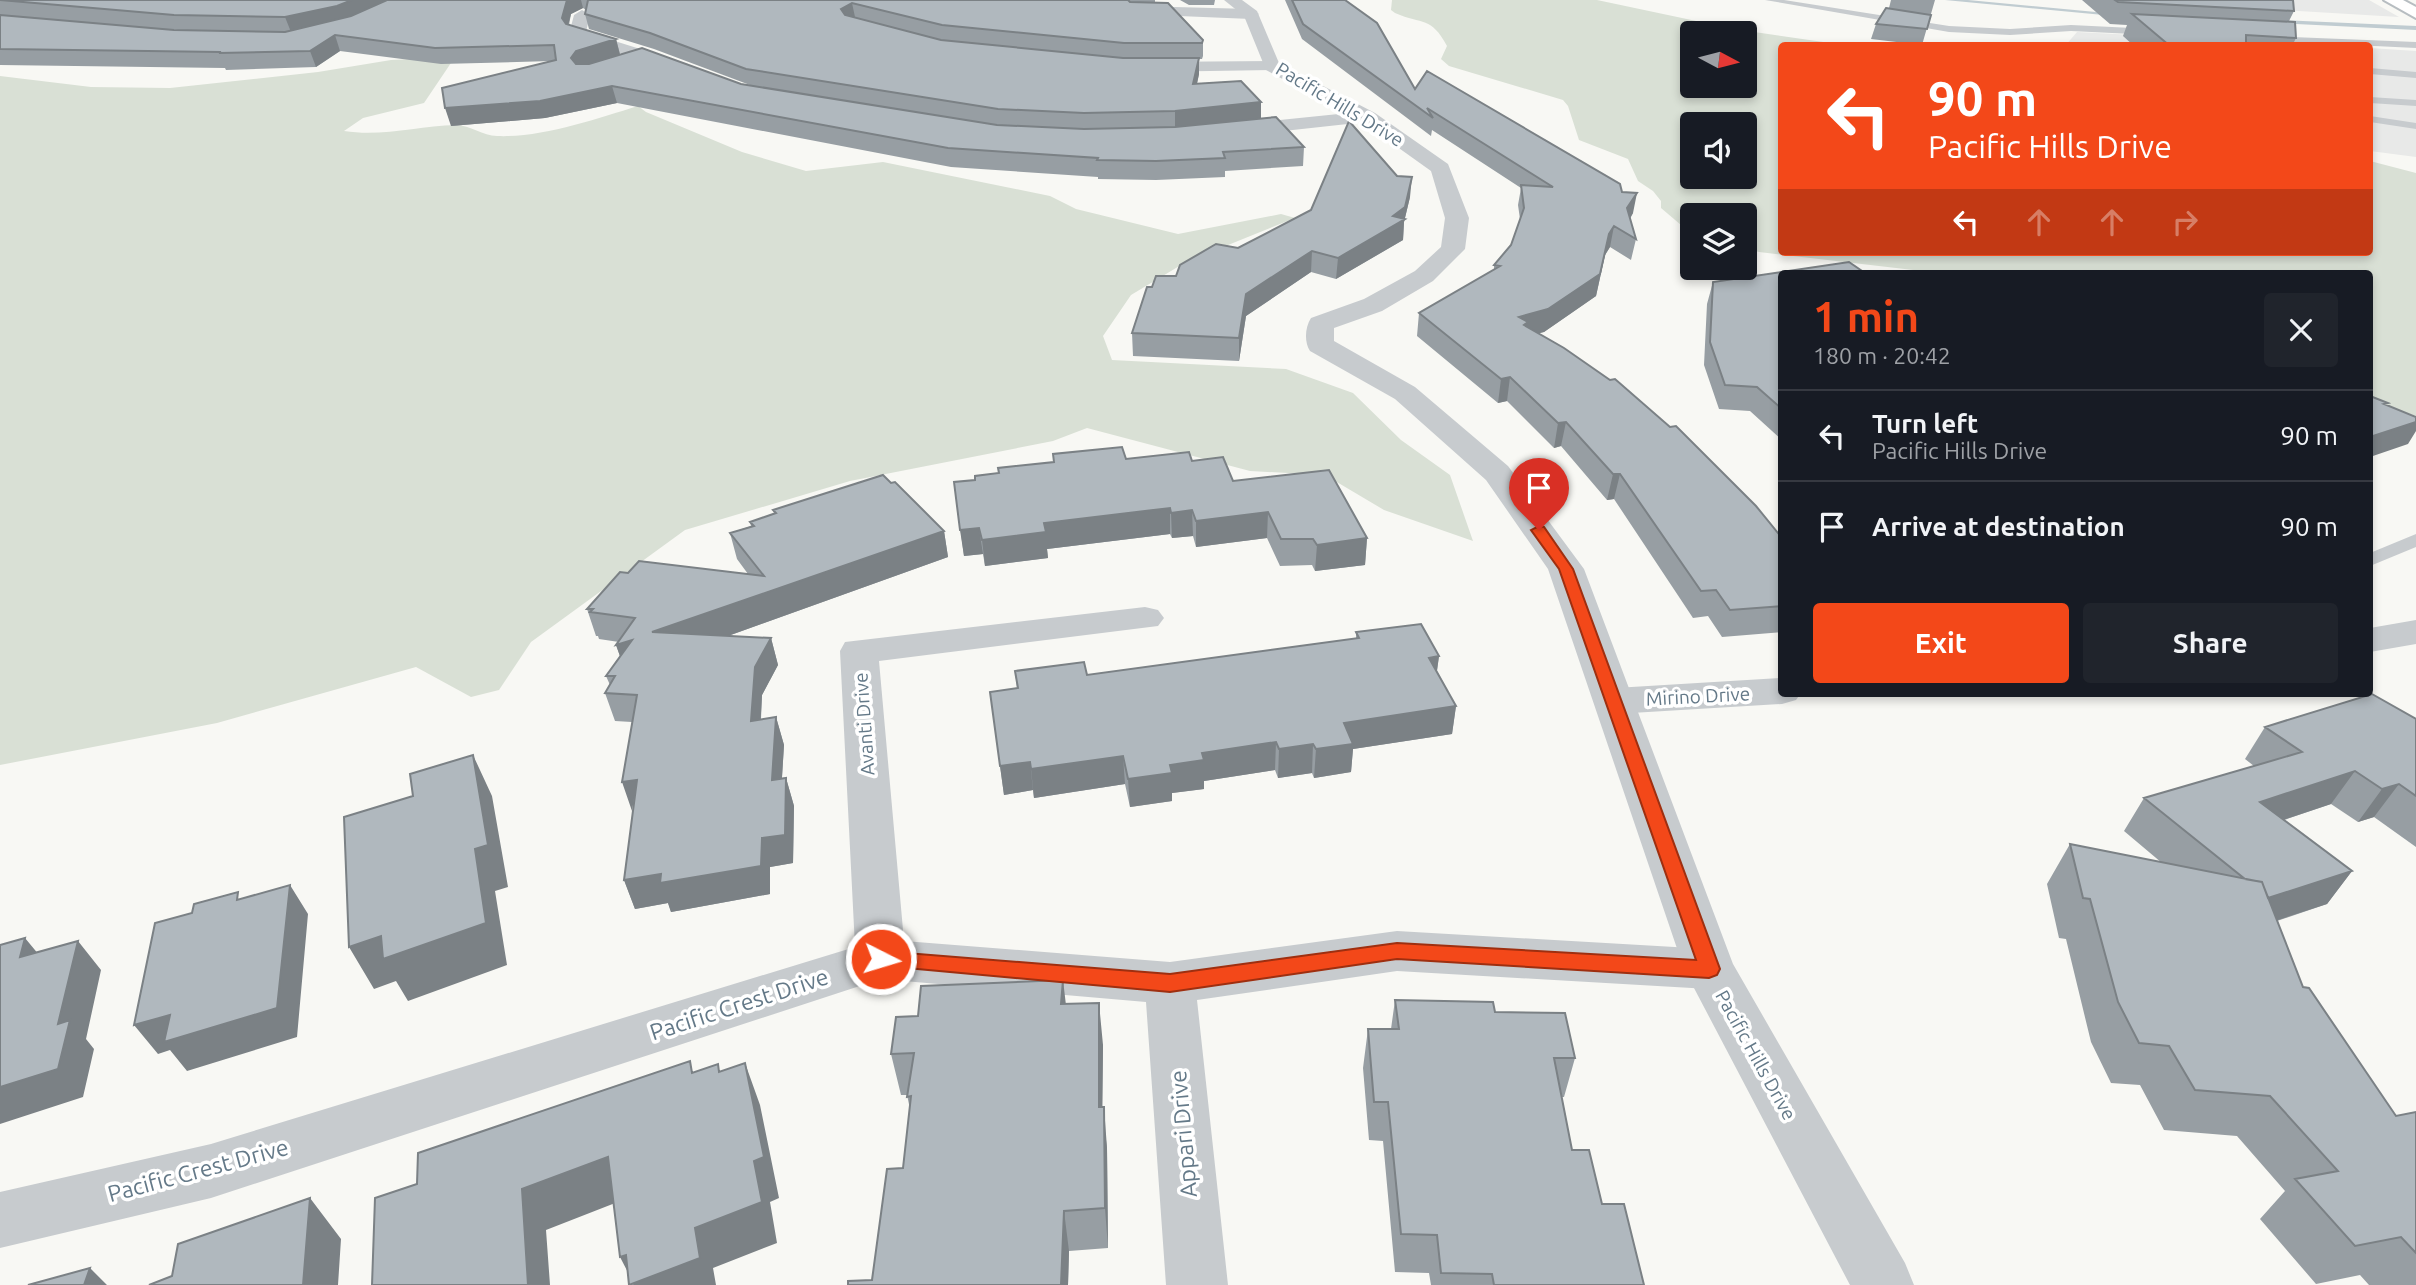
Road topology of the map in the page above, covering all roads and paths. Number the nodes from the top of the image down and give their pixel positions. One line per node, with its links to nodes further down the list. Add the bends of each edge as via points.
1 (1769, 0): 7 (lane)
2 (2392, 0): 5 (main road)
3 (1242, 7): 4 (street); 20 (street, Pacific Hills Drive)
4 (1136, 11)
5 (2415, 13)
6 (582, 15): 18 (street, via 577,34)
7 (1949, 29): 9 (lane); 13 (lane)
8 (2103, 30): 9 (lane); 10 (lane); 11 (lane)
9 (2010, 32): 14 (lane)
10 (2161, 32)
11 (2112, 37)
12 (2255, 37): 15 (lane)
13 (1944, 41)
14 (2005, 42)
15 (2344, 42)
16 (2373, 44): 17 (lane)
17 (2416, 46)
18 (647, 55): 19 (street); 23 (street)
19 (611, 66)
20 (1272, 66): 21 (street); 27 (street, Pacific Hills Drive)
21 (1124, 67)
22 (2373, 71): 24 (lane)
23 (696, 74)
24 (2416, 75)
25 (2373, 100): 26 (lane)
26 (2416, 103)
27 (1368, 117): 30 (street); 37 (street, Pacific Hills Drive, via 1441,168 1457,218 1453,249 1424,276 1373,304 1321,324 1320,345 1405,393 1497,473 1566,569)
28 (2373, 119): 29 (lane)
29 (2416, 125)
30 (1216, 133)
31 (2416, 540): 32 (lane)
32 (2373, 559)
33 (1145, 618): 38 (street, Avanti Drive, via 859,651)
34 (2416, 632): 35 (street)
35 (2373, 639)
36 (1778, 691): 37 (street, Mirino Drive)
37 (1615, 701): 39 (street, Pacific Hills Drive)
38 (881, 959): 40 (street, Pacific Crest Drive); 41 (street, Pacific Crest Drive, via 211,1171)
39 (1709, 969): 40 (street, Pacific Crest Drive, via 1397,951); 43 (street, Pacific Hills Drive)
40 (1170, 983): 42 (street, Appari Drive)
41 (0, 1220)
42 (1197, 1285)
43 (1883, 1285)

